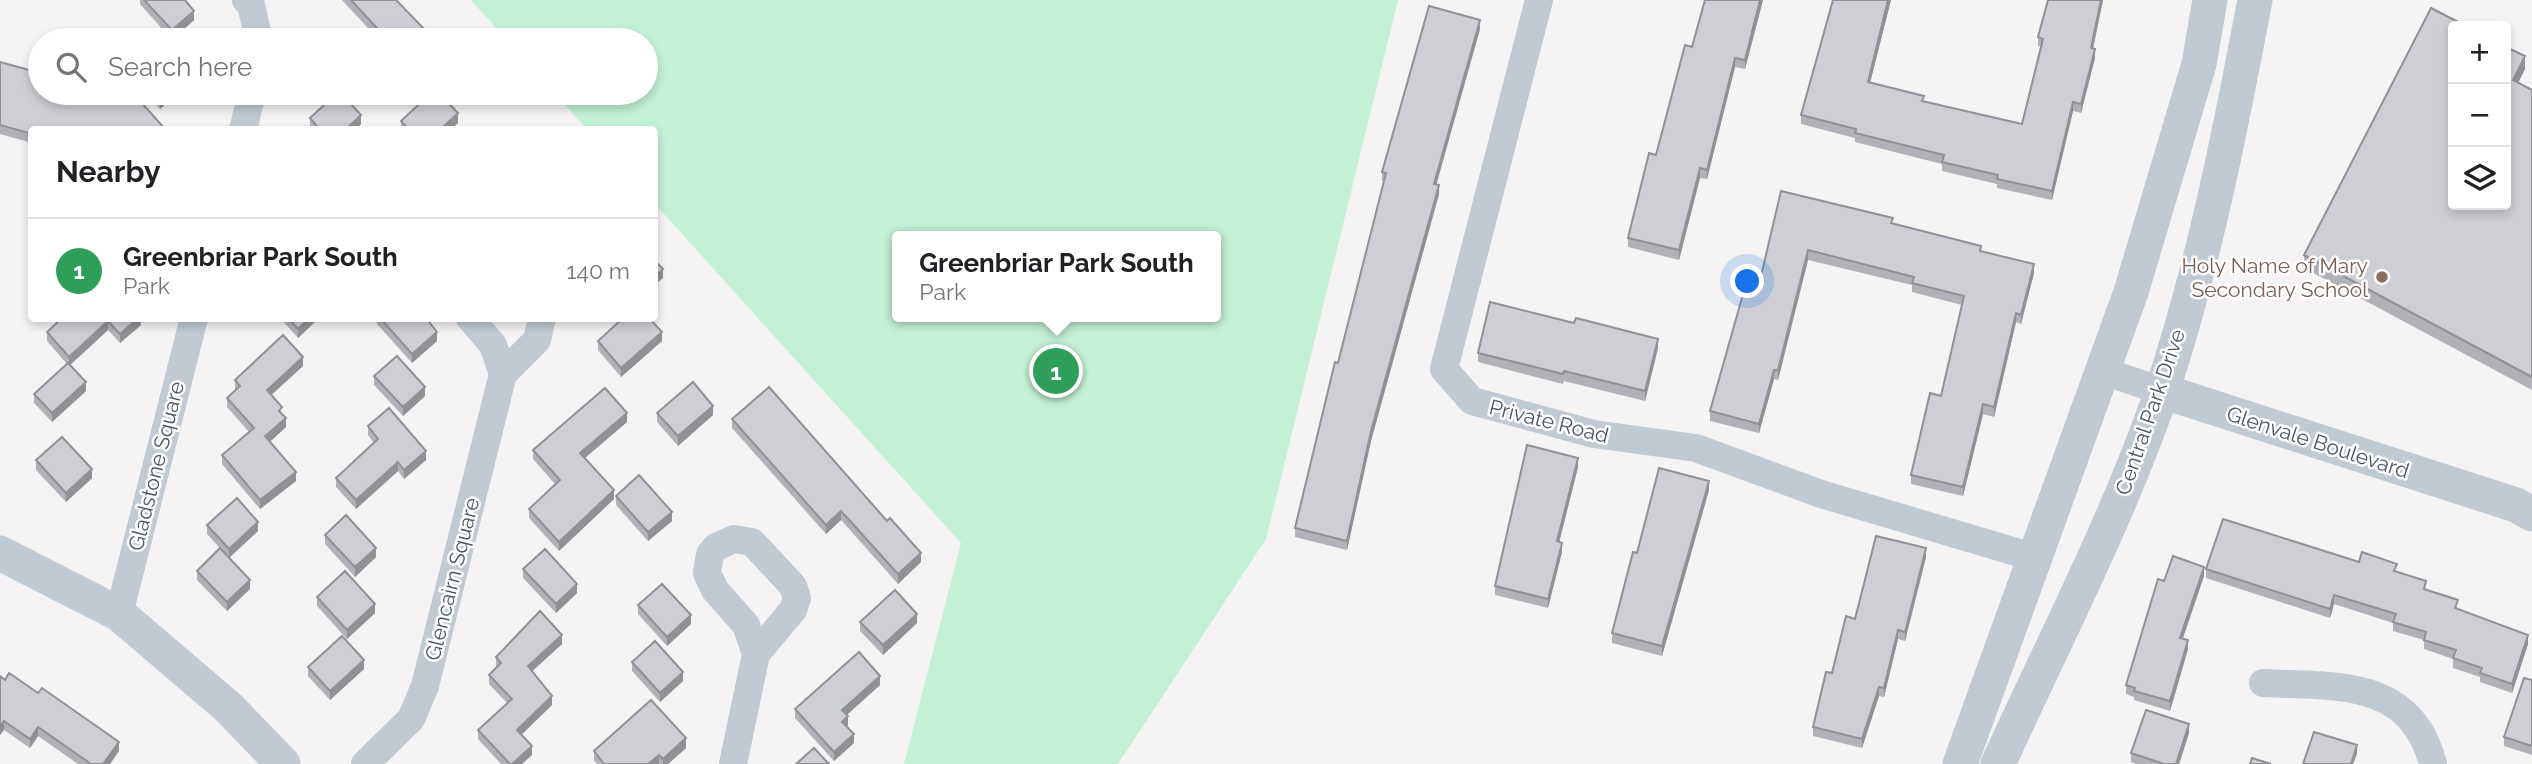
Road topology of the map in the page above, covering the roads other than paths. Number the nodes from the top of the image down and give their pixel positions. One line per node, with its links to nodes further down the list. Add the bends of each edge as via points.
1 (246, 0): 5 (street)
2 (1539, 0): 16 (street, Private Road, via 1444,369 1472,401 1594,434 1696,448 1821,494)
3 (2210, 0): 11 (street, via 2199,64)
4 (2255, 0): 13 (street, Central Park Drive, via 2210,223)
5 (256, 28)
6 (249, 105): 7 (street)
7 (244, 126)
8 (193, 322): 17 (street, Gladstone Square)
9 (473, 322): 12 (street, via 493,345)
10 (541, 322): 12 (street, via 537,340)
11 (2104, 371): 13 (street, Glenvale Boulevard); 16 (street)
12 (503, 374): 21 (street, Glencairn Square, via 425,686 411,719)
13 (2162, 391): 14 (street, Glenvale Boulevard); 24 (street, Central Park Drive, via 2123,491)
14 (2532, 514)
15 (0, 553): 17 (street)
16 (2033, 556): 23 (street)
17 (118, 614): 20 (street, via 229,708)
18 (756, 654): 22 (street)
19 (2263, 683): 25 (street, via 2360,688 2388,700 2412,721)
20 (283, 764)
21 (365, 764)
22 (733, 764)
23 (1960, 764)
24 (1998, 764)
25 (2433, 764)

